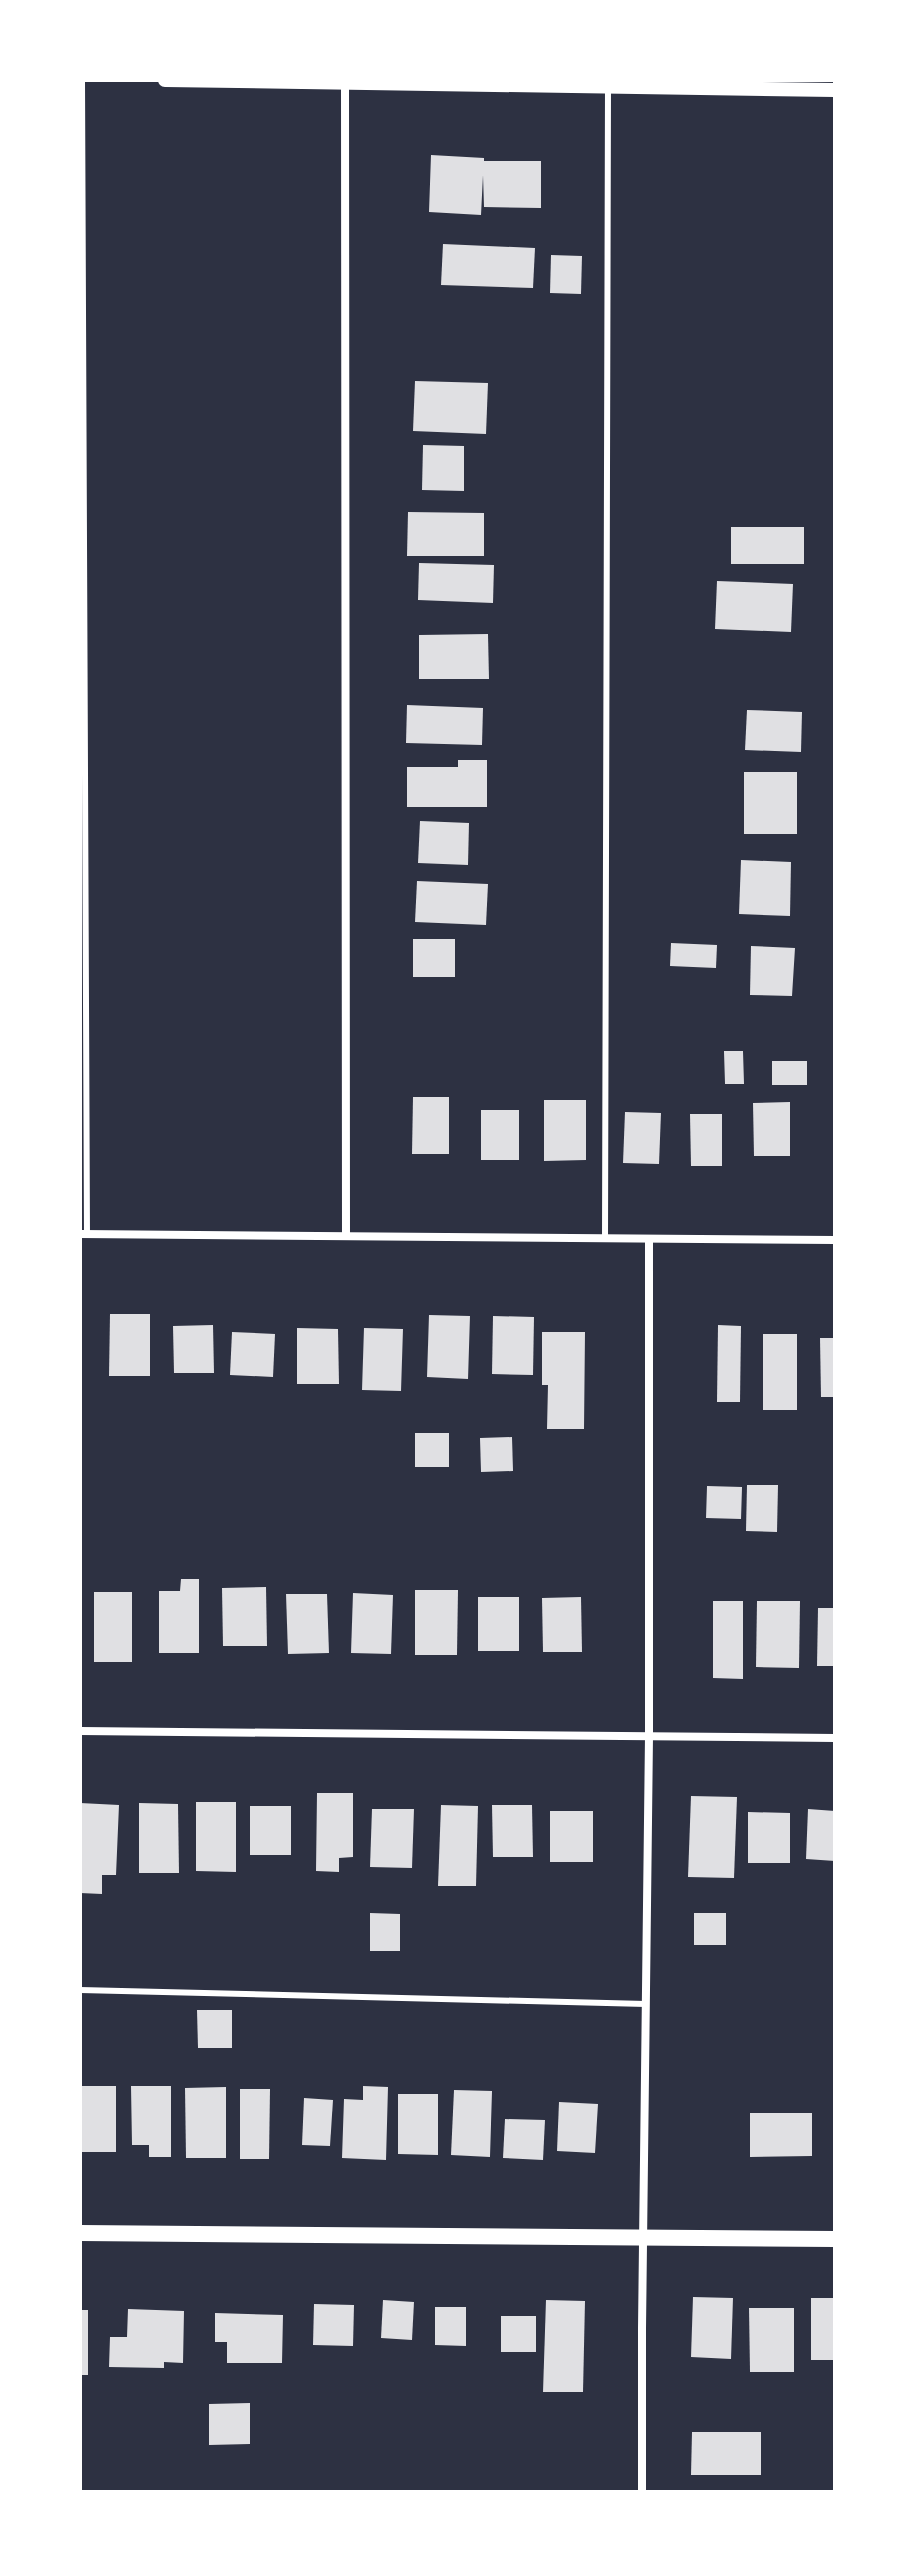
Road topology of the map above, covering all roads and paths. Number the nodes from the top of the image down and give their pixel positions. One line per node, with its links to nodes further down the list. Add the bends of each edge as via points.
1 (82, 80): 6 (lane)
2 (165, 80): 3 (street)
3 (345, 82): 4 (street); 7 (street)
4 (608, 84): 5 (street); 8 (lane)
5 (835, 90)
6 (84, 1234): 7 (street)
7 (346, 1236): 8 (street)
8 (605, 1239): 9 (street)
9 (649, 1239): 10 (street); 12 (street)
10 (835, 1240)
11 (80, 1731): 12 (street)
12 (649, 1736): 13 (street); 15 (street)
13 (835, 1738)
14 (80, 1990): 15 (lane)
15 (646, 2004): 17 (street)
16 (80, 2233): 17 (main road)
17 (644, 2239): 18 (main road); 19 (street)
18 (835, 2239)
19 (642, 2492)

